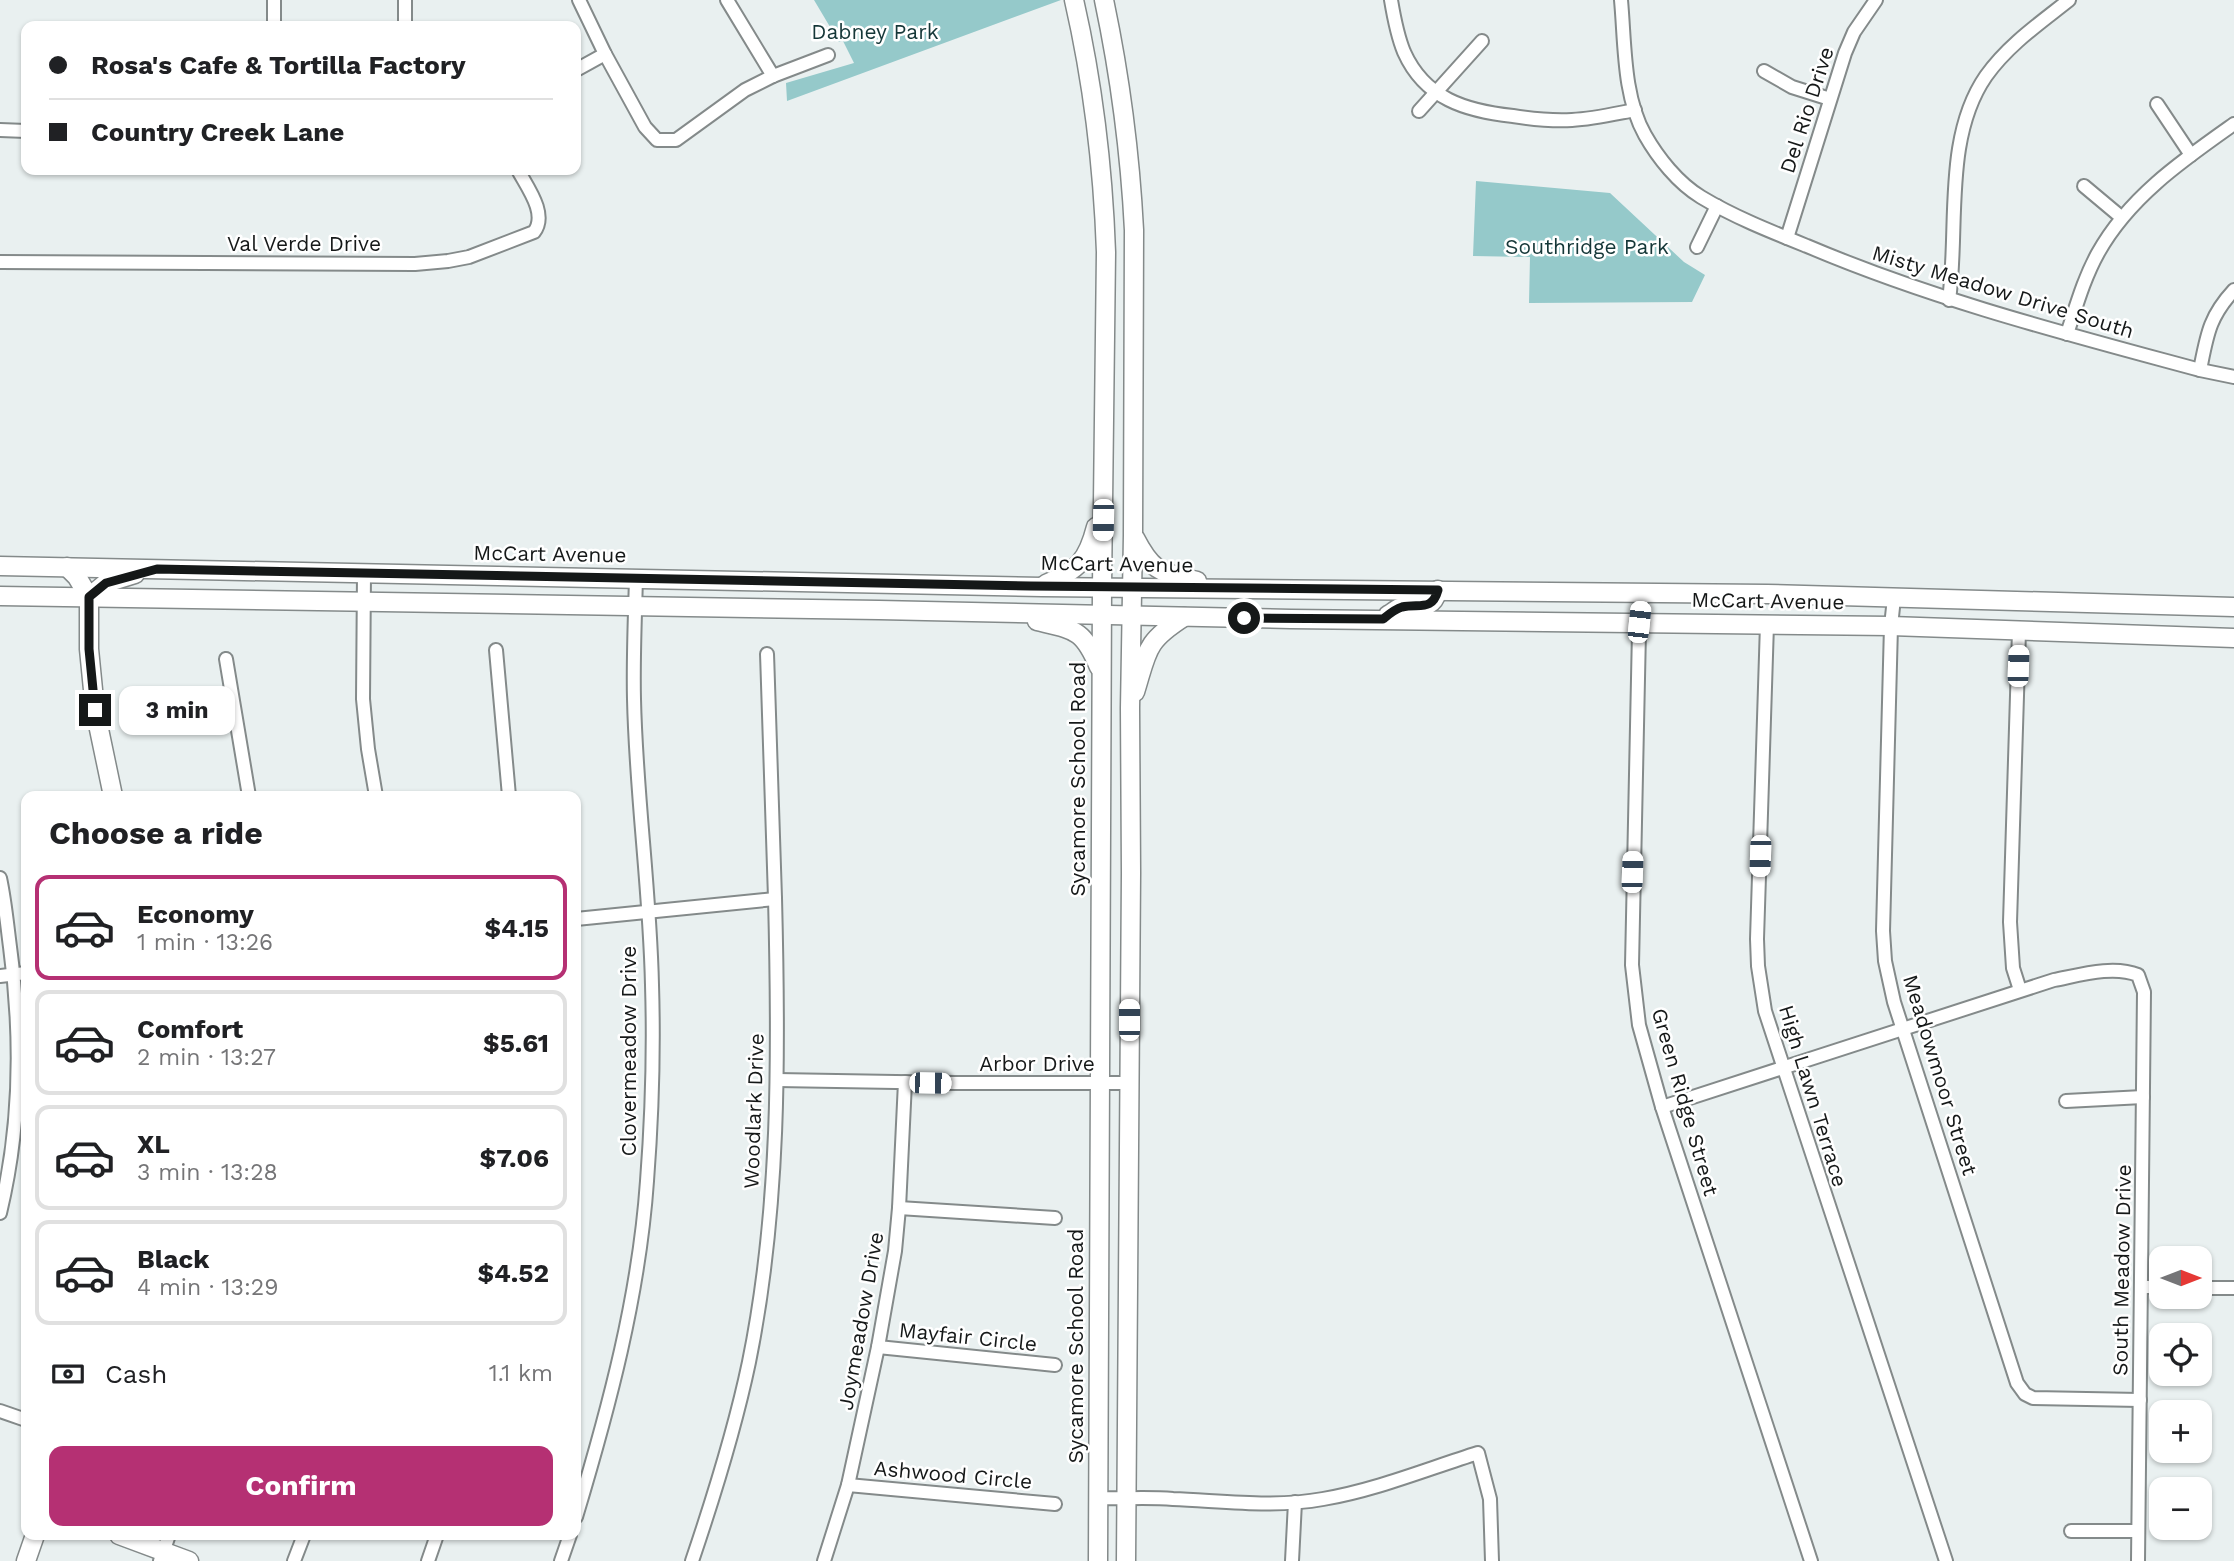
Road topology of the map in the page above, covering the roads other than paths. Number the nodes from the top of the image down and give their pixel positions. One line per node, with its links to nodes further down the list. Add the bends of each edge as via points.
1 (274, 0): 11 (street)
2 (405, 0): 12 (street)
3 (579, 0): 14 (street)
4 (727, 0): 20 (street)
5 (1074, 0): 19 (main road, Sycamore School Road)
6 (1104, 0): 17 (main road)
7 (1391, 0): 21 (street, via 1405,53)
8 (1621, 0): 24 (street, Misty Meadow Drive South)
9 (1876, 0): 22 (street, Del Rio Drive, via 1845,53)
10 (2069, 0): 38 (street, via 2000,59 1970,107 1956,170)
11 (274, 21)
12 (405, 21)
13 (1482, 41): 21 (street)
14 (605, 54): 16 (street); 20 (street, via 645,127 662,141 676,140 745,90)
15 (828, 55): 20 (street)
16 (581, 67)
17 (1117, 68): 19 (main road); 41 (main road, via 1132,191)
18 (1764, 71): 22 (street, via 1792,87)
19 (1089, 73): 40 (main road, Sycamore School Road, via 1105,210)
20 (773, 76)
21 (1437, 92): 24 (street, via 1451,103 1474,110 1540,119 1589,118); 25 (street)
22 (1830, 99): 34 (street, Del Rio Drive)
23 (2157, 104): 29 (street)
24 (1635, 110): 32 (street, Misty Meadow Drive South, via 1644,134 1671,171)
25 (1419, 111)
26 (2234, 124): 29 (street)
27 (0, 130): 28 (street)
28 (21, 131)
29 (2191, 155): 33 (street)
30 (520, 175): 36 (street, Val Verde Drive, via 540,215 534,232 448,261)
31 (2084, 186): 33 (street)
32 (1717, 206): 34 (street, Misty Meadow Drive South); 35 (street)
33 (2121, 217): 39 (street, via 2096,256)
34 (1787, 238): 38 (street, Misty Meadow Drive South)
35 (1697, 247)
36 (0, 262)
37 (2234, 290): 42 (street, via 2213,316)
38 (1949, 300): 39 (street, Misty Meadow Drive South)
39 (2067, 334): 42 (street, Misty Meadow Drive South)
40 (1106, 363): 41 (main road); 44 (main road, Sycamore School Road)
41 (1133, 364): 45 (main road)
42 (2200, 370): 43 (street, Misty Meadow Drive South)
43 (2234, 377)
44 (1104, 497): 52 (main road, via 1091,548 1070,573); 53 (main road, Sycamore School Road)
45 (1133, 535): 54 (main road); 55 (main road, via 1145,557 1160,571)
46 (0, 566): 47 (main road, McCart Avenue)
47 (67, 567): 48 (main road, McCart Avenue); 60 (main road)
48 (157, 569): 49 (main road, McCart Avenue); 60 (main road, via 106,583)
49 (364, 574): 50 (main road, McCart Avenue); 62 (street)
50 (636, 577): 51 (main road, McCart Avenue); 63 (street, Clovermeadow Drive)
51 (878, 583): 52 (main road, McCart Avenue); 65 (main road)
52 (1042, 586): 53 (main road, McCart Avenue)
53 (1102, 587): 54 (main road, McCart Avenue); 67 (main road, Sycamore School Road)
54 (1131, 587): 55 (main road, McCart Avenue); 68 (main road)
55 (1224, 588): 56 (main road, McCart Avenue)
56 (1438, 590): 57 (main road, McCart Avenue); 70 (main road, via 1429,604 1400,607)
57 (1486, 590): 58 (main road, McCart Avenue); 71 (main road, via 1474,601 1442,605)
58 (1642, 594): 61 (main road, McCart Avenue); 72 (street, Green Ridge Street)
59 (0, 596): 60 (main road, McCart Avenue)
60 (89, 597): 62 (main road, McCart Avenue); 82 (main road, via 95,710)
61 (1894, 598): 64 (main road, McCart Avenue); 74 (street, Meadowmoor Street)
62 (363, 602): 63 (main road, McCart Avenue); 84 (street, via 363,699)
63 (635, 607): 65 (main road, McCart Avenue); 90 (street, Clovermeadow Drive, via 634,698)
64 (2234, 607)
65 (879, 610): 66 (main road, McCart Avenue)
66 (996, 612): 67 (main road, McCart Avenue); 80 (main road, via 1073,629 1092,651)
67 (1102, 614): 68 (main road, McCart Avenue); 80 (main road, Sycamore School Road)
68 (1130, 615): 69 (main road, McCart Avenue); 81 (main road)
69 (1184, 617): 70 (main road, McCart Avenue); 81 (main road, via 1162,630 1146,651)
70 (1383, 619): 71 (main road, McCart Avenue)
71 (1436, 619): 72 (main road, McCart Avenue)
72 (1639, 622): 73 (main road, McCart Avenue); 103 (street, Green Ridge Street, via 1632,965 1639,1025)
73 (1767, 624): 74 (main road, McCart Avenue); 96 (street, High Lawn Terrace, via 1757,939 1765,1011)
74 (1891, 626): 75 (main road, McCart Avenue); 95 (street, Meadowmoor Street, via 1883,931 1885,961)
75 (2019, 631): 76 (main road, McCart Avenue); 94 (street, via 2011,922 2013,968)
76 (2234, 638)
77 (496, 650): 85 (street)
78 (767, 654): 89 (street, Woodlark Drive)
79 (226, 659): 83 (street)
80 (1102, 674): 87 (main road, Sycamore School Road)
81 (1130, 708): 86 (main road)
82 (112, 791)
83 (248, 791)
84 (375, 791)
85 (509, 791)
86 (1130, 873): 87 (main road); 100 (main road)
87 (1100, 874): 99 (main road, Sycamore School Road)
88 (0, 878): 92 (street)
89 (775, 899): 90 (street); 97 (street, Woodlark Drive)
90 (648, 912): 91 (street); 121 (street, Clovermeadow Drive, via 652,1060 643,1219 615,1377)
91 (581, 919)
92 (20, 974): 93 (street); 105 (street, via 16,1110)
93 (0, 975)
94 (2020, 990): 95 (street); 101 (street, South Meadow Drive, via 2094,972 2138,975 2144,992)
95 (1903, 1028): 96 (street); 115 (street, Meadowmoor Street, via 2017,1383 2033,1398)
96 (1783, 1068): 103 (street); 145 (street, High Lawn Terrace)
97 (777, 1080): 98 (street, Arbor Drive); 138 (street, Woodlark Drive, via 765,1262 749,1362)
98 (905, 1082): 99 (street, Arbor Drive); 104 (street, Joymeadow Drive)
99 (1100, 1083): 100 (street, Arbor Drive); 107 (main road, Sycamore School Road)
100 (1129, 1083): 108 (main road)
101 (2143, 1097): 102 (street); 109 (street, South Meadow Drive)
102 (2066, 1101)
103 (1662, 1107): 144 (street, Green Ridge Street)
104 (899, 1208): 106 (street); 113 (street, Joymeadow Drive)
105 (0, 1213)
106 (1055, 1218)
107 (1099, 1262): 108 (main road); 119 (main road, Sycamore School Road)
108 (1127, 1262): 120 (main road)
109 (2141, 1287): 110 (street); 115 (street, South Meadow Drive)
110 (2149, 1287)
111 (2212, 1287): 112 (street)
112 (2234, 1288)
113 (878, 1347): 114 (street, Mayfair Circle); 118 (street, Joymeadow Drive)
114 (1055, 1365)
115 (2140, 1400): 125 (street, South Meadow Drive)
116 (0, 1411): 117 (street)
117 (21, 1418)
118 (848, 1485): 123 (street, Ashwood Circle); 139 (street, Joymeadow Drive)
119 (1098, 1498): 120 (street); 140 (main road, Sycamore School Road)
120 (1126, 1499): 122 (street); 141 (main road)
121 (581, 1500)
122 (1295, 1502): 142 (street); 143 (street, via 1370,1487 1478,1453 1490,1499)
123 (1055, 1504)
124 (2071, 1531): 125 (street)
125 (2138, 1531): 146 (street, South Meadow Drive)
126 (33, 1540): 133 (main road)
127 (129, 1540): 132 (main road)
128 (167, 1540): 132 (street)
129 (302, 1540): 135 (street)
130 (435, 1540): 136 (street)
131 (568, 1540): 137 (street)
132 (161, 1557): 134 (main road)
133 (26, 1561)
134 (189, 1561)
135 (294, 1561)
136 (428, 1561)
137 (561, 1561)
138 (692, 1561)
139 (824, 1561)
140 (1098, 1561)
141 (1126, 1561)
142 (1292, 1561)
143 (1492, 1561)
144 (1811, 1561)
145 (1946, 1561)
146 (2138, 1561)

